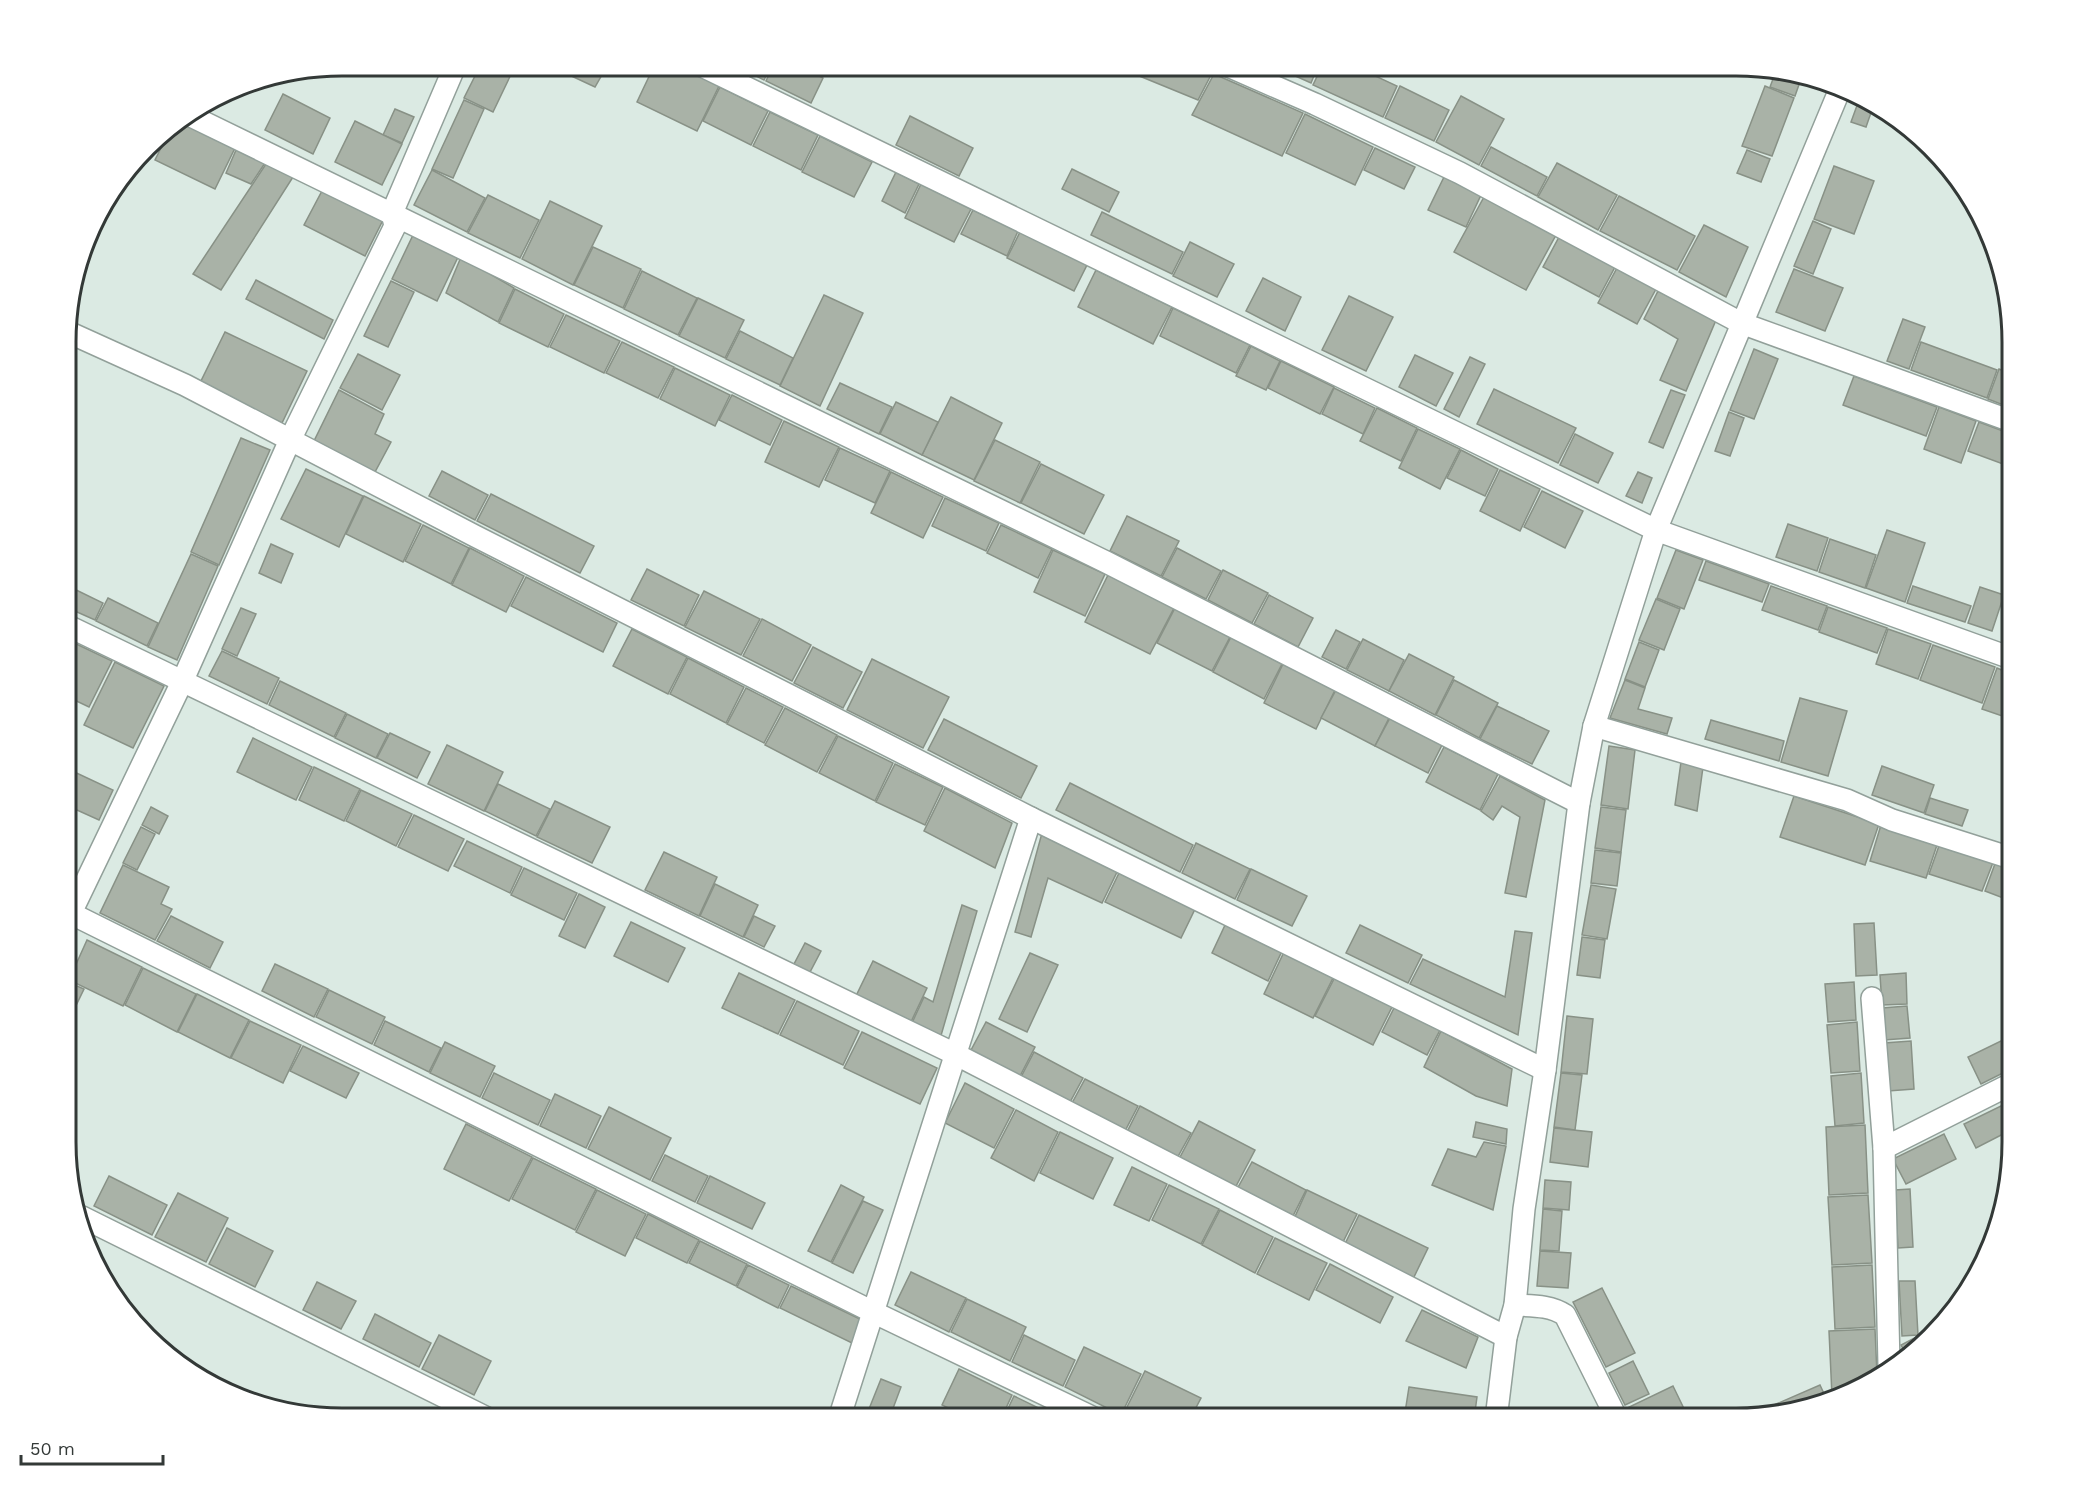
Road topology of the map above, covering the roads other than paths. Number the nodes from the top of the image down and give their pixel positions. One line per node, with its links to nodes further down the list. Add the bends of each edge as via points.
1 (451, 76): 6 (street)
2 (723, 76): 11 (street)
3 (1251, 76): 7 (street, via 1460,173)
4 (1837, 97): 7 (street)
5 (197, 120): 6 (street)
6 (392, 213): 10 (street, via 395,226); 16 (street, via 1106,562)
7 (1741, 323): 9 (street); 11 (street)
8 (76, 336): 10 (street, via 185,384)
9 (2001, 417)
10 (290, 440): 14 (street); 17 (street)
11 (1656, 530): 13 (street); 15 (street)
12 (76, 630): 14 (street)
13 (2001, 654)
14 (182, 682): 19 (street); 22 (street)
15 (1594, 726): 16 (street); 18 (street, via 1847,800 1892,820)
16 (1579, 803): 23 (street)
17 (1031, 818): 22 (street); 23 (street)
18 (2001, 855)
19 (76, 901)
20 (76, 918): 28 (street)
21 (1872, 998): 25 (street)
22 (955, 1054): 28 (street); 29 (street)
23 (1545, 1070): 27 (street, via 1524,1209)
24 (2001, 1089): 25 (street)
25 (1884, 1148): 30 (street)
26 (89, 1220): 31 (street)
27 (1515, 1305): 29 (street); 35 (street, via 1542,1306 1565,1315)
28 (873, 1312): 32 (street); 33 (street)
29 (1506, 1337): 34 (street)
30 (1889, 1359)
31 (465, 1408)
32 (842, 1408)
33 (1073, 1408)
34 (1497, 1408)
35 (1612, 1408)

